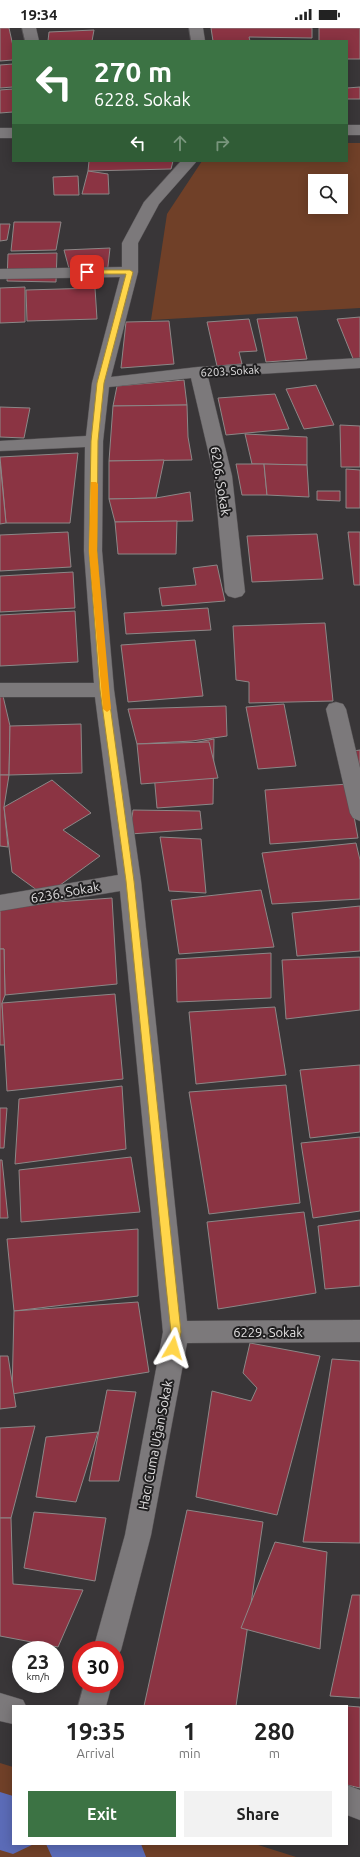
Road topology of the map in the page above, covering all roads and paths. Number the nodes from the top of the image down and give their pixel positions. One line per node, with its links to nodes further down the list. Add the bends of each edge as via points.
1 (29, 28): 3 (street)
2 (196, 28): 4 (street)
3 (32, 40)
4 (198, 40)
5 (348, 130): 6 (street)
6 (360, 130)
7 (12, 132): 8 (street)
8 (0, 133)
9 (187, 162): 10 (street, Hacı Cuma Uğan Sokak, via 152,202 130,243)
10 (130, 272): 11 (street); 14 (street, Hacı Cuma Uğan Sokak)
11 (0, 274)
12 (360, 363): 13 (street, 6203. Sokak)
13 (198, 372): 14 (street, 6203. Sokak); 17 (street, 6206. Sokak, via 223,476)
14 (101, 383): 15 (street, Hacı Cuma Uğan Sokak)
15 (94, 441): 16 (street); 19 (street, Hacı Cuma Uğan Sokak, via 93,551)
16 (0, 446)
17 (235, 592)
18 (0, 690): 19 (street)
19 (104, 690): 22 (street, Hacı Cuma Uğan Sokak)
20 (336, 709): 21 (street)
21 (360, 813)
22 (130, 881): 23 (street, 6236. Sokak); 25 (street, Hacı Cuma Uğan Sokak)
23 (0, 903)
24 (360, 1331): 25 (street, 6229. Sokak)
25 (176, 1332): 26 (street, Hacı Cuma Uğan Sokak, via 138,1535)
26 (109, 1641)
27 (96, 1693): 28 (street)
28 (92, 1705)
29 (0, 1707): 30 (street)
30 (12, 1710)
31 (348, 1800): 32 (street)
32 (360, 1805)

